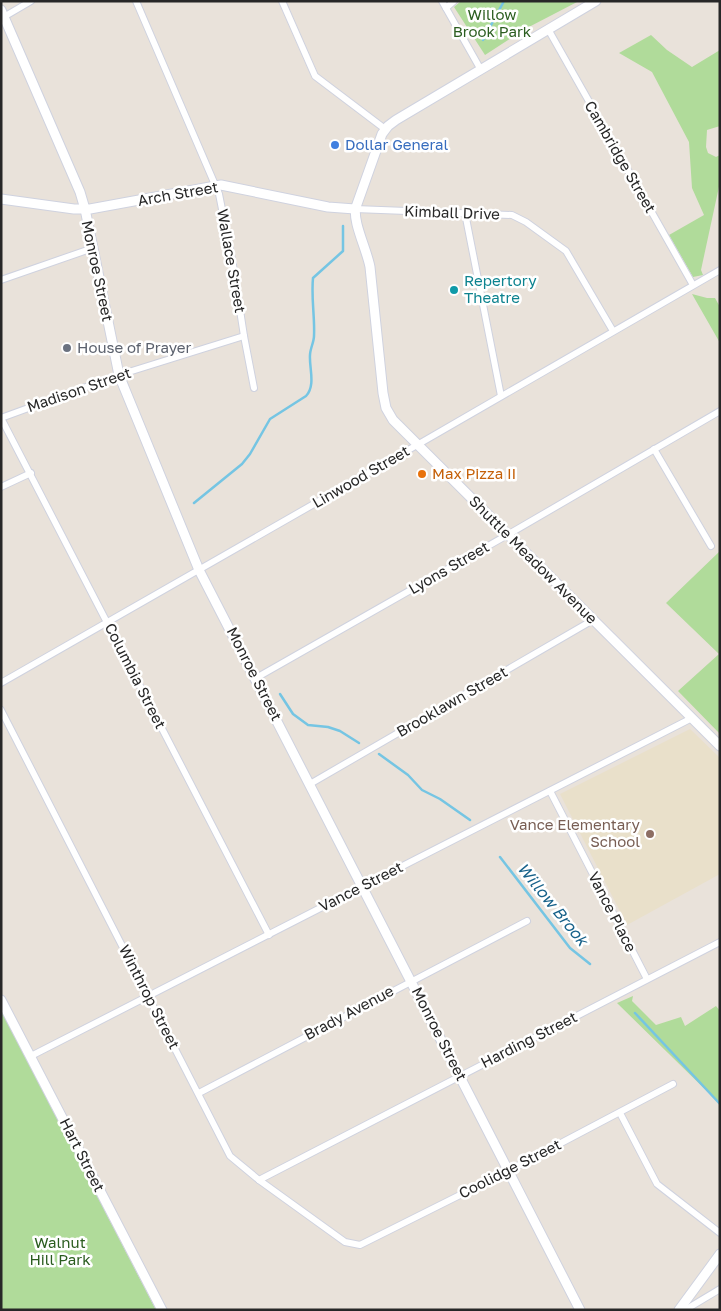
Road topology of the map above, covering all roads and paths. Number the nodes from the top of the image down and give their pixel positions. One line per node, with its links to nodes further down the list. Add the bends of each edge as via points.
1 (31, 1): 8 (street)
2 (136, 1): 12 (street, Wallace Street)
3 (282, 1): 11 (street, via 315,76)
4 (442, 1): 7 (street)
5 (454, 1): 7 (street)
6 (596, 1): 9 (street)
7 (446, 8): 10 (street)
8 (3, 15): 14 (street, Monroe Street)
9 (548, 29): 10 (street); 20 (street, Cambridge Street)
10 (481, 70): 11 (street)
11 (385, 129): 15 (street)
12 (216, 186): 14 (street, Arch Street); 15 (street, Arch Street, via 332,208); 22 (street, Wallace Street)
13 (1, 199): 14 (street, Arch Street)
14 (85, 209): 17 (street, Monroe Street)
15 (355, 209): 16 (street, Kimball Drive); 28 (street, Shuttle Meadow Avenue, via 355,220 370,267 386,408)
16 (465, 213): 21 (street, Kimball Drive, via 512,215 566,251); 25 (street)
17 (92, 248): 19 (street); 23 (street, Monroe Street)
18 (720, 270): 20 (street, Linwood Street)
19 (1, 280)
20 (693, 285): 21 (street, Linwood Street)
21 (613, 331): 25 (street, Linwood Street)
22 (244, 336): 23 (street, Madison Street); 24 (street, Wallace Street)
23 (119, 375): 27 (street, Madison Street); 34 (street, Monroe Street)
24 (254, 388)
25 (501, 396): 28 (street, Linwood Street)
26 (720, 411): 29 (street, Lyons Street)
27 (1, 418): 30 (street, Columbia Street)
28 (417, 445): 32 (street, Shuttle Meadow Avenue); 34 (street, Linwood Street)
29 (654, 450): 32 (street, Lyons Street); 33 (street)
30 (31, 473): 31 (street); 36 (street, Columbia Street)
31 (1, 487)
32 (509, 534): 35 (street, Shuttle Meadow Avenue); 37 (street, Lyons Street)
33 (711, 546)
34 (199, 570): 36 (street, Linwood Street); 37 (street, Monroe Street)
35 (593, 620): 40 (street, Shuttle Meadow Avenue); 42 (street, Brooklawn Street)
36 (107, 622): 38 (street, Linwood Street); 46 (street, Columbia Street)
37 (256, 678): 42 (street, Monroe Street)
38 (1, 683)
39 (1, 710): 50 (street, Winthrop Street)
40 (692, 718): 41 (street, Shuttle Meadow Avenue); 43 (street, Vance Street)
41 (720, 746)
42 (310, 784): 44 (street, Monroe Street)
43 (550, 791): 44 (street, Vance Street); 48 (street, Vance Place)
44 (363, 886): 46 (street, Vance Street); 49 (street, Monroe Street)
45 (527, 921): 49 (street, Brady Avenue)
46 (269, 935): 50 (street, Vance Street)
47 (720, 942): 48 (street, Harding Street)
48 (646, 979): 53 (street, Harding Street)
49 (411, 980): 53 (street, Monroe Street); 55 (street, Brady Avenue)
50 (149, 996): 52 (street, Vance Street); 55 (street, Winthrop Street)
51 (1, 1000): 52 (street, Hart Street)
52 (31, 1056): 63 (street, Hart Street)
53 (460, 1076): 57 (street, Monroe Street); 58 (street, Harding Street)
54 (673, 1084): 56 (street, Coolidge Street)
55 (199, 1093): 58 (street, Winthrop Street, via 230,1156)
56 (620, 1113): 57 (street, Coolidge Street); 59 (street, via 657,1184)
57 (508, 1171): 60 (street, Coolidge Street, via 360,1245); 64 (street, Monroe Street)
58 (258, 1180): 60 (street, Winthrop Street)
59 (720, 1234)
60 (345, 1242)
61 (720, 1254): 65 (street)
62 (720, 1289): 66 (street)
63 (162, 1310)
64 (580, 1310)
65 (679, 1310)
66 (685, 1310)

